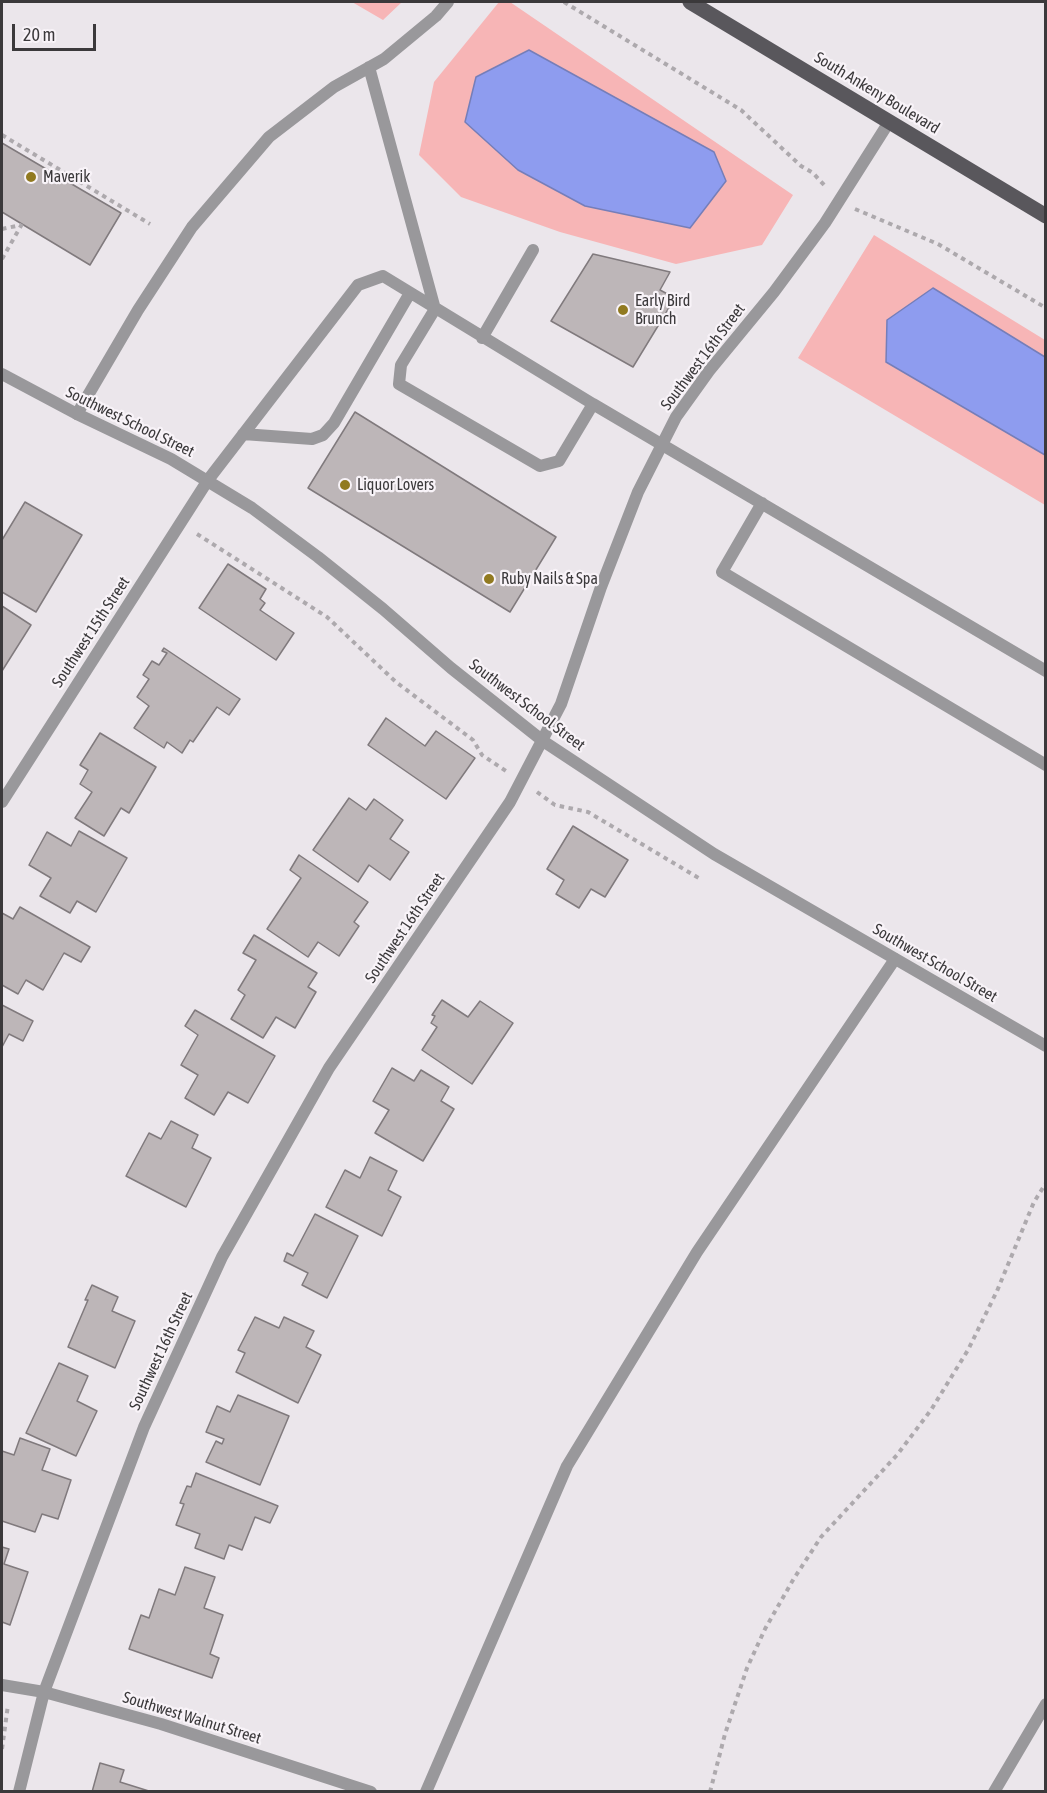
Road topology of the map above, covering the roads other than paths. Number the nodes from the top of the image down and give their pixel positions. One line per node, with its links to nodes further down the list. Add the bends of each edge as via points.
1 (448, 2): 3 (street, via 384,59)
2 (690, 2): 4 (main road, South Ankeny Boulevard)
3 (369, 67): 8 (street); 12 (street, via 334,87 269,137 192,227)
4 (889, 122): 5 (main road, South Ankeny Boulevard); 14 (street, Southwest 16th Street, via 839,202 774,292 709,371 676,417)
5 (1046, 216)
6 (533, 250): 9 (street)
7 (410, 293): 8 (street); 13 (street, Southwest 15th Street, via 383,276 358,285); 13 (street, via 334,423 323,435 312,439)
8 (435, 309): 9 (street); 11 (street, via 401,365 399,384 540,466 559,461)
9 (482, 338): 11 (street)
10 (2, 374): 12 (street, Southwest School Street)
11 (593, 404): 14 (street)
12 (77, 414): 15 (street, Southwest School Street)
13 (243, 434): 15 (street, Southwest 15th Street)
14 (663, 444): 16 (street); 18 (street, Southwest 16th Street, via 638,492 562,701)
15 (208, 480): 18 (street, Southwest School Street, via 318,557); 20 (street, Southwest 15th Street)
16 (762, 503): 17 (street); 19 (street, via 722,572)
17 (1046, 671)
18 (543, 741): 21 (street, Southwest School Street, via 714,854); 24 (street, Southwest 16th Street, via 510,802 329,1068 222,1257 144,1427)
19 (1046, 765)
20 (2, 802)
21 (895, 959): 22 (street, Southwest School Street); 28 (street, via 697,1252 567,1466)
22 (1046, 1046)
23 (6, 1686): 24 (street, Southwest Walnut Street)
24 (44, 1692): 26 (street, Southwest 16th Street); 27 (street, Southwest Walnut Street, via 230,1745)
25 (1046, 1704): 29 (street)
26 (19, 1791)
27 (371, 1791)
28 (426, 1791)
29 (994, 1791)

